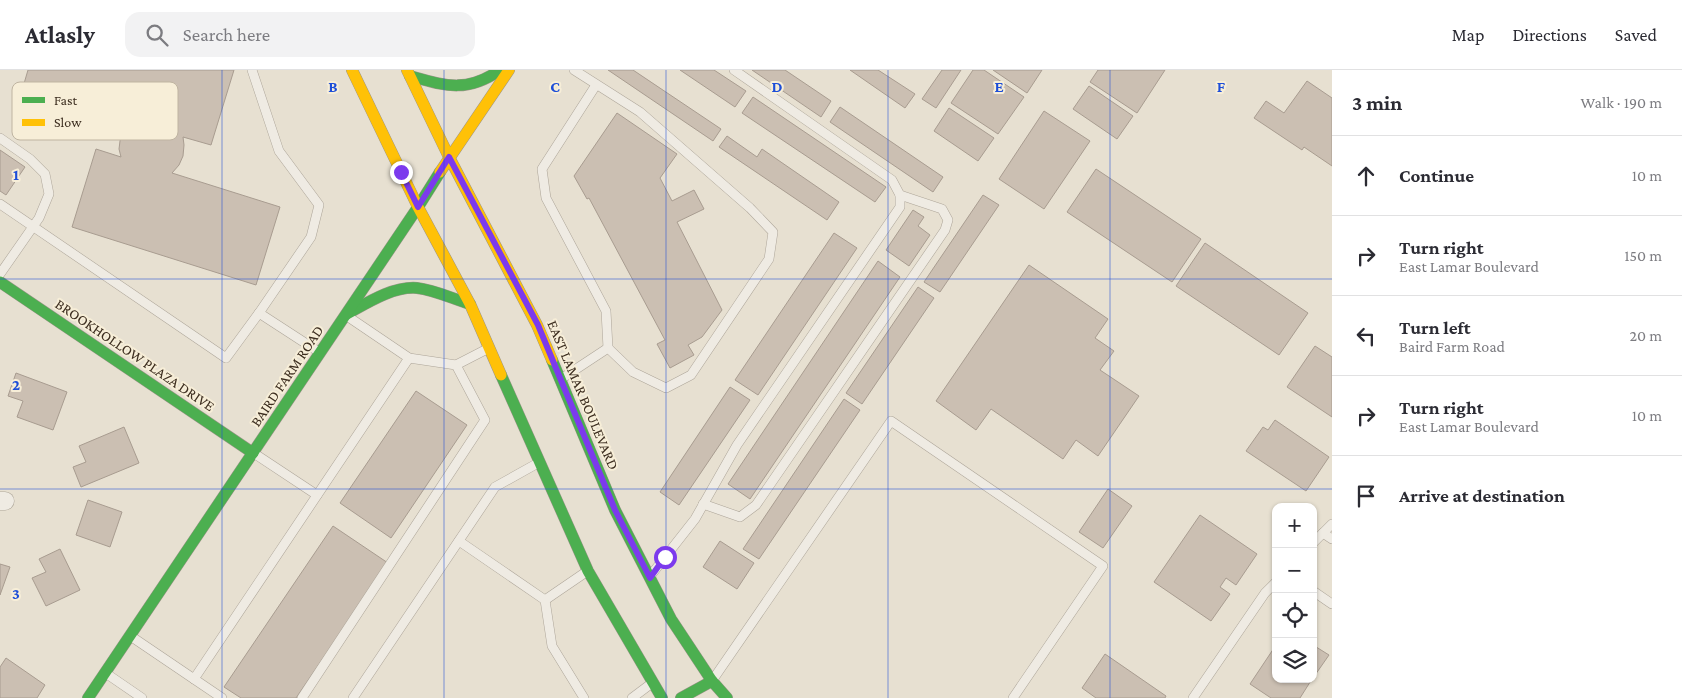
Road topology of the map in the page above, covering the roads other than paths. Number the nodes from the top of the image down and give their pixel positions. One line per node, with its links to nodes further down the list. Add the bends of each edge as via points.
1 (252, 70): 18 (lane, via 279,151 319,205 311,237)
2 (352, 70): 13 (main road)
3 (500, 70): 7 (main road, via 476,85 453,87)
4 (509, 70): 10 (main road, BAIRD FARM ROAD)
5 (574, 70): 8 (lane)
6 (734, 70): 11 (lane, via 892,180)
7 (409, 73): 10 (main road, EAST LAMAR BOULEVARD)
8 (596, 85): 21 (lane, via 542,169 546,198 606,311); 21 (lane, via 640,112 773,232 769,258 690,375 666,388 633,372)
9 (0, 138): 14 (lane, via 45,174 49,194)
10 (449, 157): 13 (main road, BAIRD FARM ROAD); 25 (main road, EAST LAMAR BOULEVARD, via 538,325)
11 (900, 195): 29 (lane, via 900,207 737,445); 29 (lane, via 942,209 948,220 945,230 756,505 740,517)
12 (0, 204): 14 (lane)
13 (418, 207): 17 (main road); 19 (main road, BAIRD FARM ROAD)
14 (33, 226): 15 (lane); 18 (lane, via 226,358)
15 (0, 274)
16 (0, 282): 26 (main road, BROOKHOLLOW PLAZA DRIVE)
17 (470, 304): 19 (main road, via 415,288 374,299); 20 (main road)
18 (259, 313): 22 (lane)
19 (345, 315): 22 (main road, BAIRD FARM ROAD); 23 (lane)
20 (490, 348): 24 (lane); 27 (main road)
21 (608, 348): 25 (lane)
22 (320, 353): 26 (main road, BAIRD FARM ROAD)
23 (409, 358): 24 (lane); 28 (lane)
24 (456, 365): 49 (lane, via 486,420)
25 (560, 379): 36 (main road, EAST LAMAR BOULEVARD, via 615,510)
26 (253, 453): 28 (lane); 41 (main road, BAIRD FARM ROAD)
27 (541, 462): 34 (lane, via 495,487); 35 (main road)
28 (317, 495): 43 (lane)
29 (704, 504): 36 (lane)
30 (1332, 524): 31 (lane)
31 (1323, 533): 32 (lane); 33 (lane)
32 (1317, 539)
33 (1332, 539)
34 (459, 541): 39 (lane); 50 (lane)
35 (588, 571): 39 (lane); 45 (main road)
36 (650, 578): 44 (main road, EAST LAMAR BOULEVARD, via 671,619)
37 (1272, 586): 57 (lane)
38 (1316, 593): 40 (lane)
39 (545, 600): 51 (lane, via 552,646)
40 (1332, 604)
41 (130, 636): 42 (main road, BAIRD FARM ROAD); 43 (lane)
42 (105, 673): 46 (main road, BAIRD FARM ROAD); 47 (lane)
43 (194, 679): 48 (lane)
44 (712, 681): 54 (main road); 55 (main road, EAST LAMAR BOULEVARD); 56 (lane, via 891,421 1103,566)
45 (653, 683): 52 (lane); 53 (main road)
46 (88, 698)
47 (142, 698)
48 (222, 698)
49 (302, 698)
50 (353, 698)
51 (584, 698)
52 (632, 698)
53 (662, 698)
54 (682, 698)
55 (727, 698)
56 (1012, 698)
57 (1193, 698)

